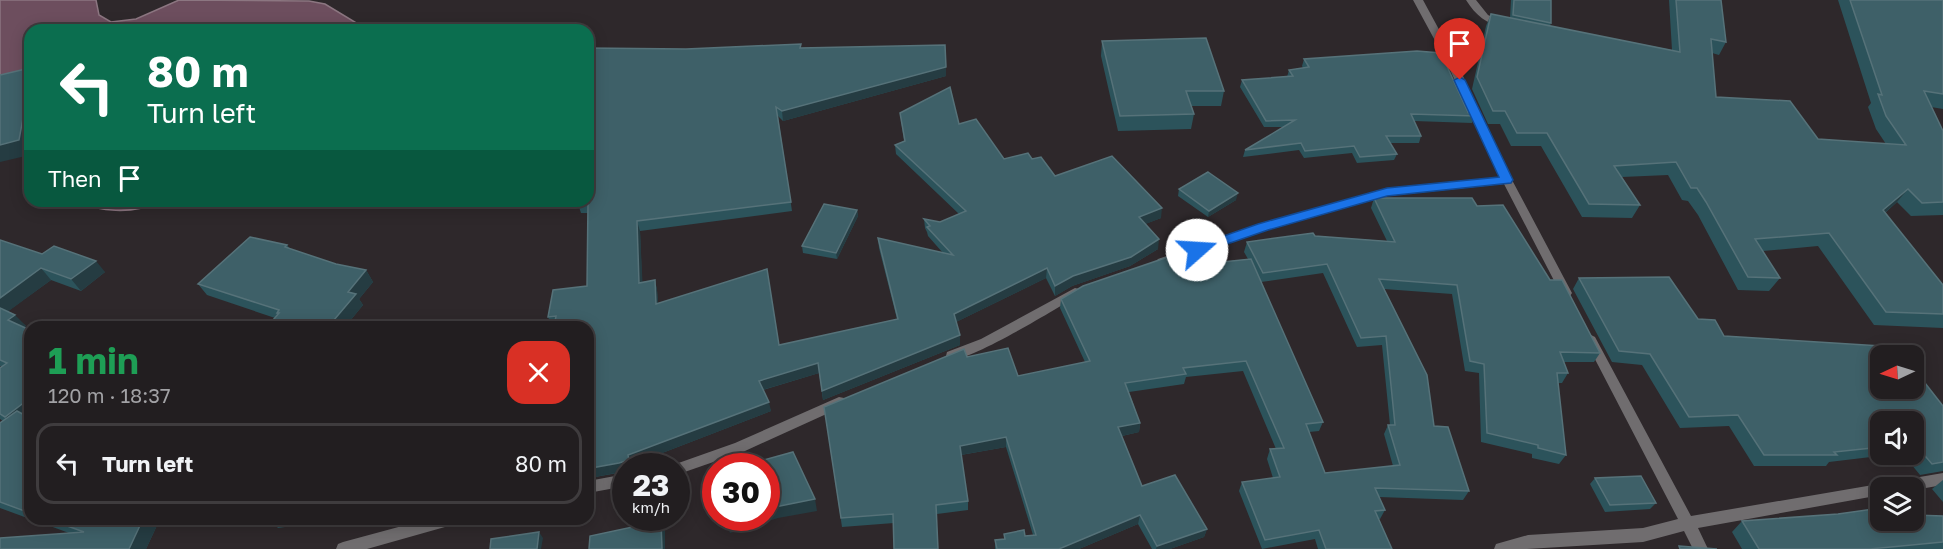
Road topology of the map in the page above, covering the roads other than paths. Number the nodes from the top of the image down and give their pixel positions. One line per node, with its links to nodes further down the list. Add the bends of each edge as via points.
1 (1418, 0): 4 (street)
2 (1471, 0): 3 (street, via 1488,20)
3 (1512, 27)
4 (1506, 180): 5 (street, via 1387,192 1263,227); 7 (street)
5 (1152, 265)
6 (1088, 288): 9 (street)
7 (1573, 306)
8 (1584, 327): 17 (street)
9 (937, 363)
10 (852, 396): 11 (street, via 740,447)
11 (690, 464)
12 (1943, 479): 13 (street)
13 (1924, 482)
14 (612, 483): 15 (street)
15 (594, 487)
16 (1870, 491): 17 (street)
17 (1689, 524): 20 (street, via 1643,535 1528,542); 21 (street)
18 (430, 525): 19 (street)
19 (343, 549)
20 (1501, 549)
21 (1701, 549)

